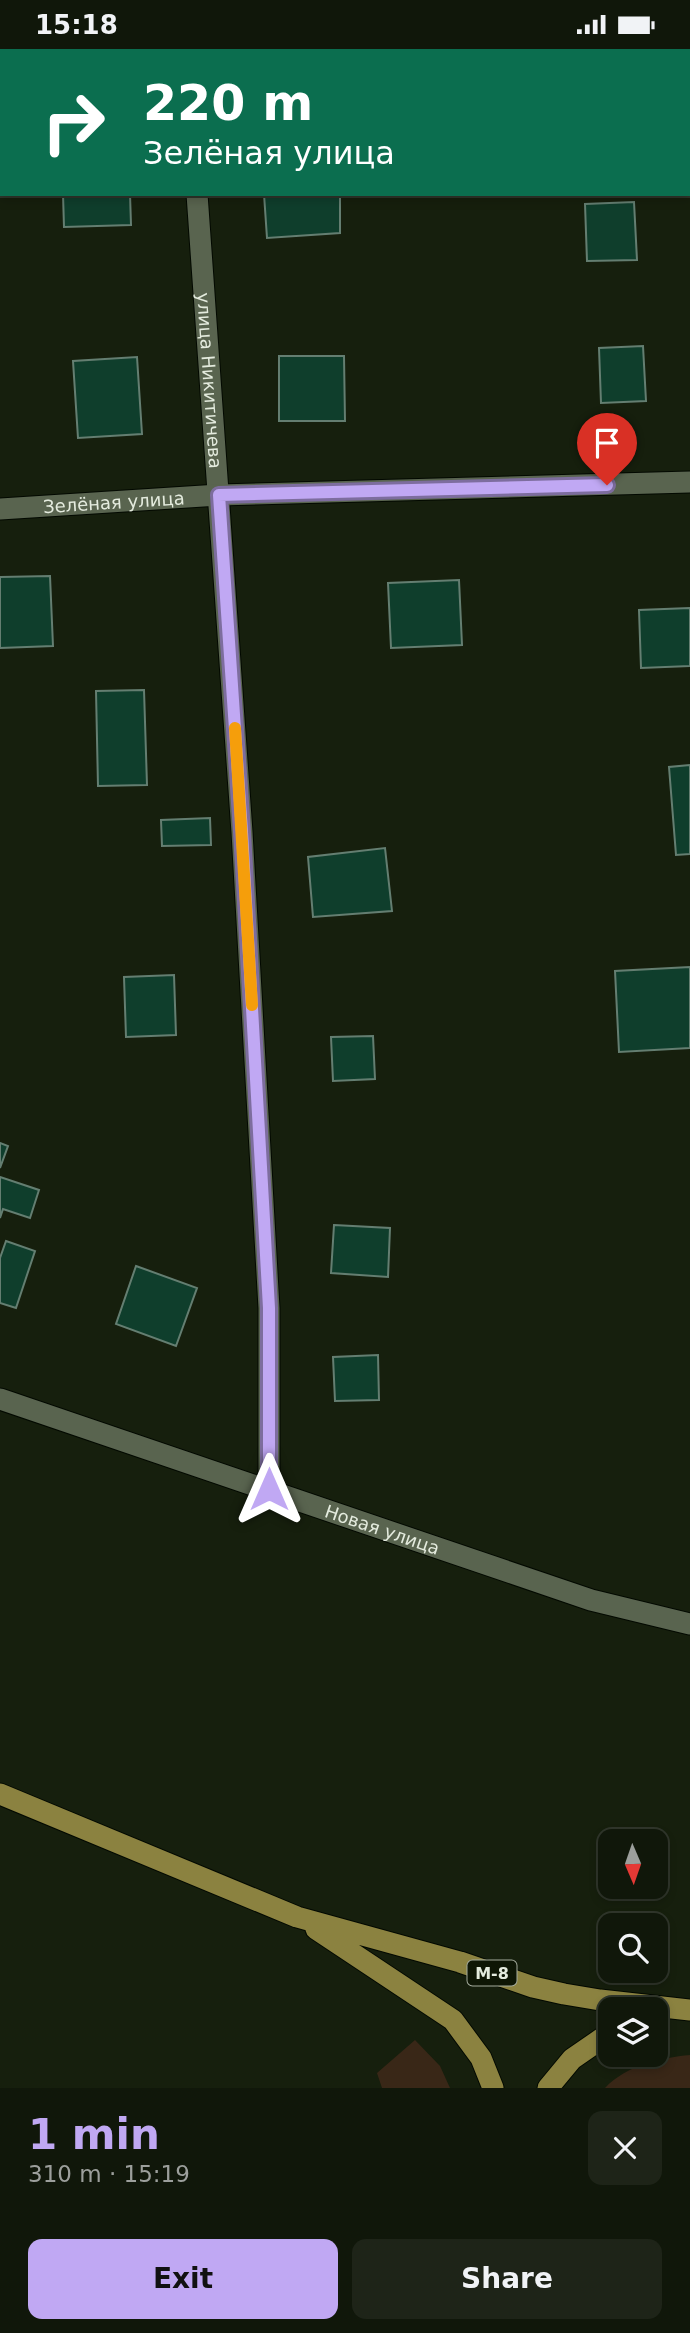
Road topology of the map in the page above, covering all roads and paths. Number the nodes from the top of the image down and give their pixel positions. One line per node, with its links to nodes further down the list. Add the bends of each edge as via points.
1 (197, 196): 3 (street, улица Никитичева)
2 (690, 482): 3 (street, Зелёная улица)
3 (219, 495): 4 (street, Зелёная улица); 6 (street, улица Никитичева, via 269,1308)
4 (0, 509)
5 (0, 1399): 6 (street, Новая улица)
6 (269, 1489): 7 (street, Новая улица, via 591,1600)
7 (690, 1624)
8 (0, 1794): 9 (main road, М-8)
9 (297, 1917): 10 (main road, М-8, via 533,1987); 13 (main road, М-8, via 453,2020 481,2058)
10 (690, 2012): 11 (main road, М-8)
11 (668, 2015)
12 (598, 2041): 14 (main road, via 572,2059)
13 (493, 2088)
14 (548, 2088)

